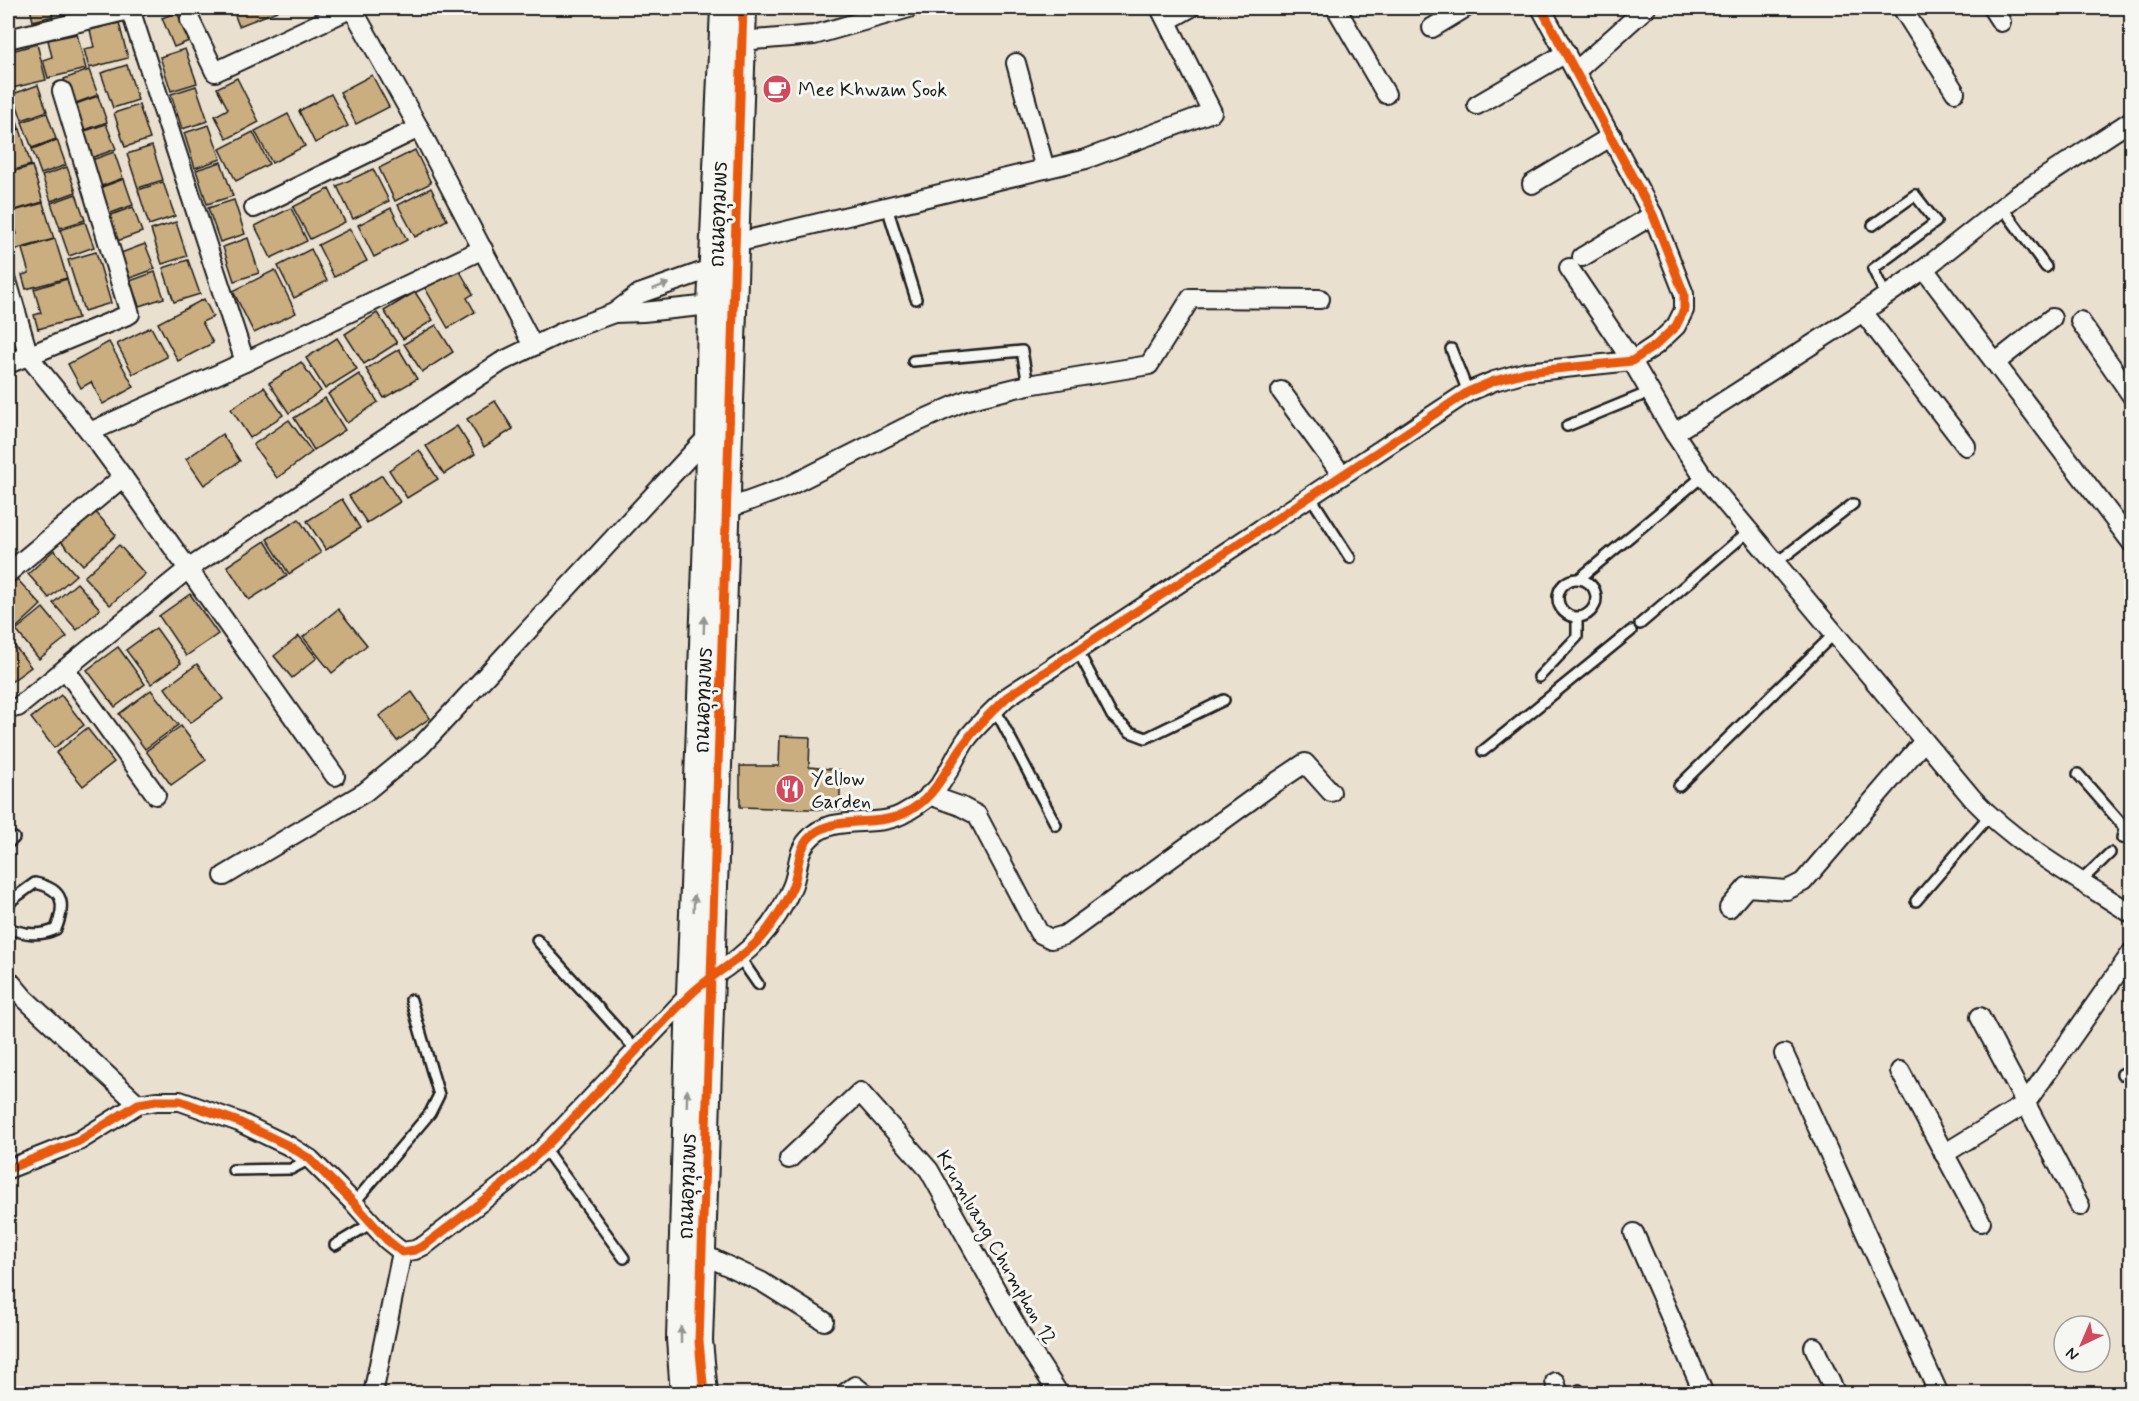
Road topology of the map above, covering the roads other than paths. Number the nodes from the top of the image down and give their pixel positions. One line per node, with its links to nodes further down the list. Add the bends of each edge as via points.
1 (133, 8): 15 (street); 53 (street)
2 (352, 8): 13 (street, via 215,72); 24 (street)
3 (724, 8): 37 (street, ถนนอุทุมพร)
4 (743, 8): 16 (street, ถนนอุทุมพร)
5 (909, 8): 16 (street, via 814,34)
6 (1190, 8): 12 (street)
7 (1336, 8): 22 (street)
8 (1465, 8): 14 (street)
9 (1541, 8): 17 (street)
10 (1646, 8): 19 (street)
11 (1902, 8): 21 (street)
12 (1163, 14): 27 (street, via 1212,112 1086,159)
13 (190, 20)
14 (1432, 28)
15 (8, 39)
16 (742, 41): 34 (street, ถนนอุทุมพร)
17 (1566, 53): 19 (street); 23 (street)
18 (1016, 63): 27 (street)
19 (1576, 71): 26 (street)
20 (62, 91): 50 (street, via 130,314)
21 (1955, 92)
22 (1386, 94)
23 (1477, 105)
24 (419, 128): 31 (street); 35 (street)
25 (2129, 129): 30 (street)
26 (1612, 136): 28 (street); 32 (street)
27 (1045, 169): 29 (street)
28 (1532, 184)
29 (887, 207): 34 (street); 41 (lane)
30 (2002, 207): 36 (lane); 38 (street)
31 (254, 208)
32 (1653, 215): 52 (street, via 1684,294 1684,310 1676,326); 52 (street, via 1576,262)
33 (1873, 225): 40 (lane, via 1915,195 1936,222 1873,269)
34 (735, 243): 71 (street, ถนนอุทุมพร)
35 (483, 249): 48 (street); 53 (street)
36 (2046, 267)
37 (713, 268): 43 (street, ถนนอุทุมพร); 45 (street, one-way to 37, via 639,294)
38 (1924, 269): 40 (street); 54 (street)
39 (8, 284): 50 (street)
40 (1886, 296): 44 (street)
41 (916, 299)
42 (1320, 299): 56 (street, via 1191,298 1149,365)
43 (711, 305): 45 (street); 64 (street, ถนนอุทุมพร)
44 (1863, 312): 63 (street); 65 (street)
45 (614, 313): 48 (street)
46 (2052, 318): 54 (street)
47 (2080, 321): 60 (street)
48 (533, 346): 76 (street, via 501,362)
49 (1451, 349): 58 (lane)
50 (29, 357): 55 (street); 62 (street)
51 (913, 361): 56 (lane, via 1022,351)
52 (1632, 361): 58 (street, via 1526,372); 59 (street)
53 (245, 362): 62 (street)
54 (1995, 363): 73 (street)
55 (8, 364)
56 (1028, 385): 71 (street, via 967,400 787,487)
57 (1281, 391): 66 (street)
58 (1468, 392): 66 (street)
59 (1650, 392): 61 (lane); 63 (street)
60 (2132, 396)
61 (1568, 426)
62 (90, 432): 68 (street)
63 (1674, 433): 67 (street)
64 (710, 434): 101 (street, via 420,747 365,792); 114 (street, ถนนอุทุมพร, one-way to 64)
65 (1966, 446)
66 (1342, 475): 69 (street)
67 (1703, 476): 72 (street); 78 (lane)
68 (123, 477): 76 (street); 77 (street)
69 (1310, 496): 74 (lane); 83 (street)
70 (1853, 504): 75 (lane)
71 (727, 509): 111 (street, ถนนอุทุมพร)
72 (1749, 531): 75 (street); 80 (lane)
73 (2132, 543)
74 (1350, 558)
75 (1776, 563): 82 (street)
76 (188, 569): 84 (street); 92 (street)
77 (8, 573)
78 (1579, 579): 79 (lane, via 1594,590 1596,600 1593,609); 79 (lane, via 1564,584 1557,597 1563,611)
79 (1577, 618): 85 (lane, via 1577,637)
80 (1640, 624)
81 (1631, 631): 90 (lane)
82 (1835, 633): 89 (street); 93 (lane)
83 (1078, 651): 86 (lane, via 1112,716 1130,732 1146,738); 88 (street)
84 (65, 669): 87 (street); 95 (street)
85 (1539, 677)
86 (1224, 700)
87 (18, 707)
88 (994, 709): 96 (street, via 966,741); 98 (lane)
89 (1924, 741): 97 (street); 105 (street, via 1803,882 1787,890 1747,887)
90 (1483, 751)
91 (2078, 774): 99 (lane, via 2120,822)
92 (335, 776)
93 (1679, 786)
94 (1330, 792): 96 (street, via 1305,763 1065,935 1051,939 1039,933 977,815)
95 (156, 795)
96 (929, 795): 110 (street, via 904,814 890,819 842,823 816,832 800,850 792,887 769,928)
97 (1989, 816): 102 (street); 103 (lane)
98 (1056, 825)
99 (2122, 838)
100 (2110, 853): 102 (lane)
101 (224, 876)
102 (2081, 881): 106 (street)
103 (1916, 901)
104 (8, 906): 107 (lane, via 35,883 49,886 58,895 63,912 56,929 46,934)
105 (1729, 908)
106 (2132, 914)
107 (8, 928)
108 (537, 940): 117 (lane)
109 (2132, 952): 121 (street)
110 (740, 958): 111 (street); 113 (lane)
111 (712, 977): 114 (street); 135 (street, ถนนอุทุมพร)
112 (8, 979): 120 (street)
113 (758, 984)
114 (690, 994): 117 (street); 140 (street, ถนนอุทุมพร, one-way to 114, via 680,1339)
115 (411, 1000): 128 (lane, via 439,1095 430,1113)
116 (1980, 1017): 121 (street)
117 (637, 1051): 122 (street)
118 (1784, 1054): 147 (street)
119 (1900, 1071): 123 (street)
120 (138, 1104): 124 (street, via 180,1101 239,1122); 126 (street, via 79,1141)
121 (2025, 1104): 123 (street); 129 (street)
122 (544, 1148): 134 (street, via 426,1245); 136 (lane)
123 (1944, 1154): 130 (street)
124 (310, 1159): 127 (lane, via 291,1168); 128 (street)
125 (789, 1159): 144 (street, Krumluang Chumphon 12, via 860,1092 929,1170 1024,1340)
126 (10, 1164)
127 (233, 1170)
128 (354, 1203): 131 (street)
129 (2080, 1206)
130 (1981, 1222)
131 (372, 1223): 133 (lane); 134 (street)
132 (1634, 1233): 145 (street)
133 (335, 1245)
134 (402, 1252): 139 (street)
135 (702, 1254): 137 (street, via 762,1282); 141 (street, ถนนอุทุมพร, via 699,1341)
136 (624, 1258)
137 (824, 1321)
138 (1814, 1347): 146 (street)
139 (373, 1394)
140 (684, 1394)
141 (704, 1394)
142 (844, 1394): 143 (street, via 855,1386)
143 (865, 1394)
144 (1059, 1394)
145 (1704, 1394)
146 (1836, 1394)
147 (1939, 1394)

